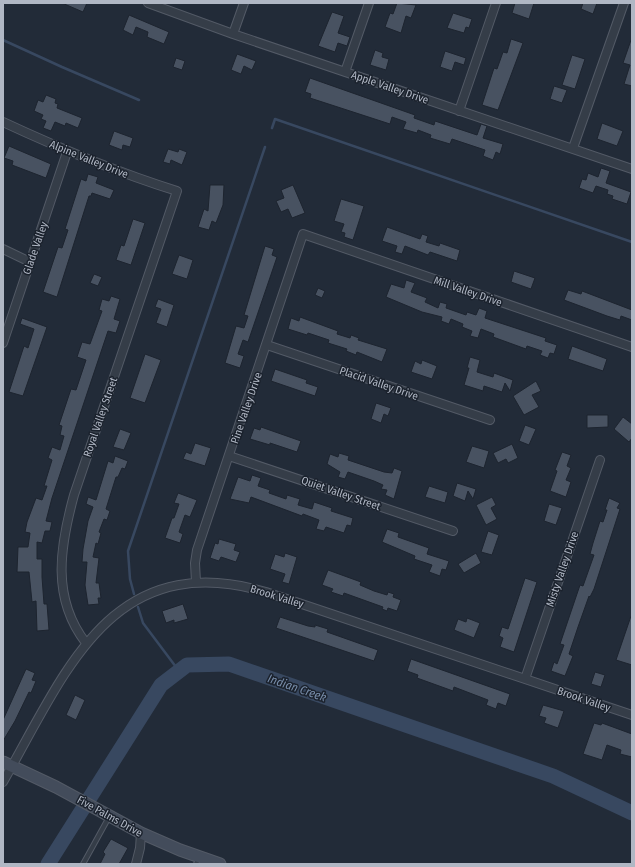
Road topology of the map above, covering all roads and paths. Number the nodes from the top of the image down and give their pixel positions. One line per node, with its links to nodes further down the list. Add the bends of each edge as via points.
1 (148, 3): 6 (street, Apple Valley Drive)
2 (244, 3): 6 (street)
3 (369, 3): 7 (street)
4 (496, 3): 8 (street)
5 (624, 3): 10 (street)
6 (233, 34): 7 (street, Apple Valley Drive)
7 (345, 72): 8 (street, Apple Valley Drive)
8 (459, 110): 10 (street, Apple Valley Drive)
9 (3, 122): 11 (street, Alpine Valley Drive)
10 (573, 148): 12 (street, Apple Valley Drive)
11 (67, 152): 13 (street, Alpine Valley Drive); 16 (street, Glade Valley)
12 (632, 169)
13 (177, 191): 25 (street, Royal Valley Street, via 74,495 64,534 61,561 65,606 72,623)
14 (303, 234): 18 (street, Pine Valley Drive); 19 (street, Mill Valley Drive)
15 (3, 249): 16 (street)
16 (30, 262): 17 (street, Glade Valley)
17 (3, 343)
18 (267, 345): 20 (street, Placid Valley Drive); 21 (street, Pine Valley Drive)
19 (632, 347)
20 (490, 420)
21 (229, 456): 23 (street, Quiet Valley Street); 24 (street, Pine Valley Drive, via 197,550)
22 (600, 460): 26 (street, Misty Valley Drive)
23 (453, 531)
24 (196, 582): 25 (street, Brook Valley, via 161,590 122,608); 26 (street, Brook Valley, via 214,581 266,592)
25 (86, 643): 28 (street, Brook Valley)
26 (525, 679): 27 (street, Brook Valley)
27 (632, 715)
28 (8, 764): 29 (street, Brook Valley); 30 (street, Five Palms Drive)
29 (3, 782)
30 (105, 814): 31 (street, Five Palms Drive); 33 (lane)
31 (141, 834): 32 (street, Five Palms Drive); 34 (street)
32 (198, 860): 35 (street, Five Palms Drive)
33 (83, 864)
34 (136, 864)
35 (220, 864)

